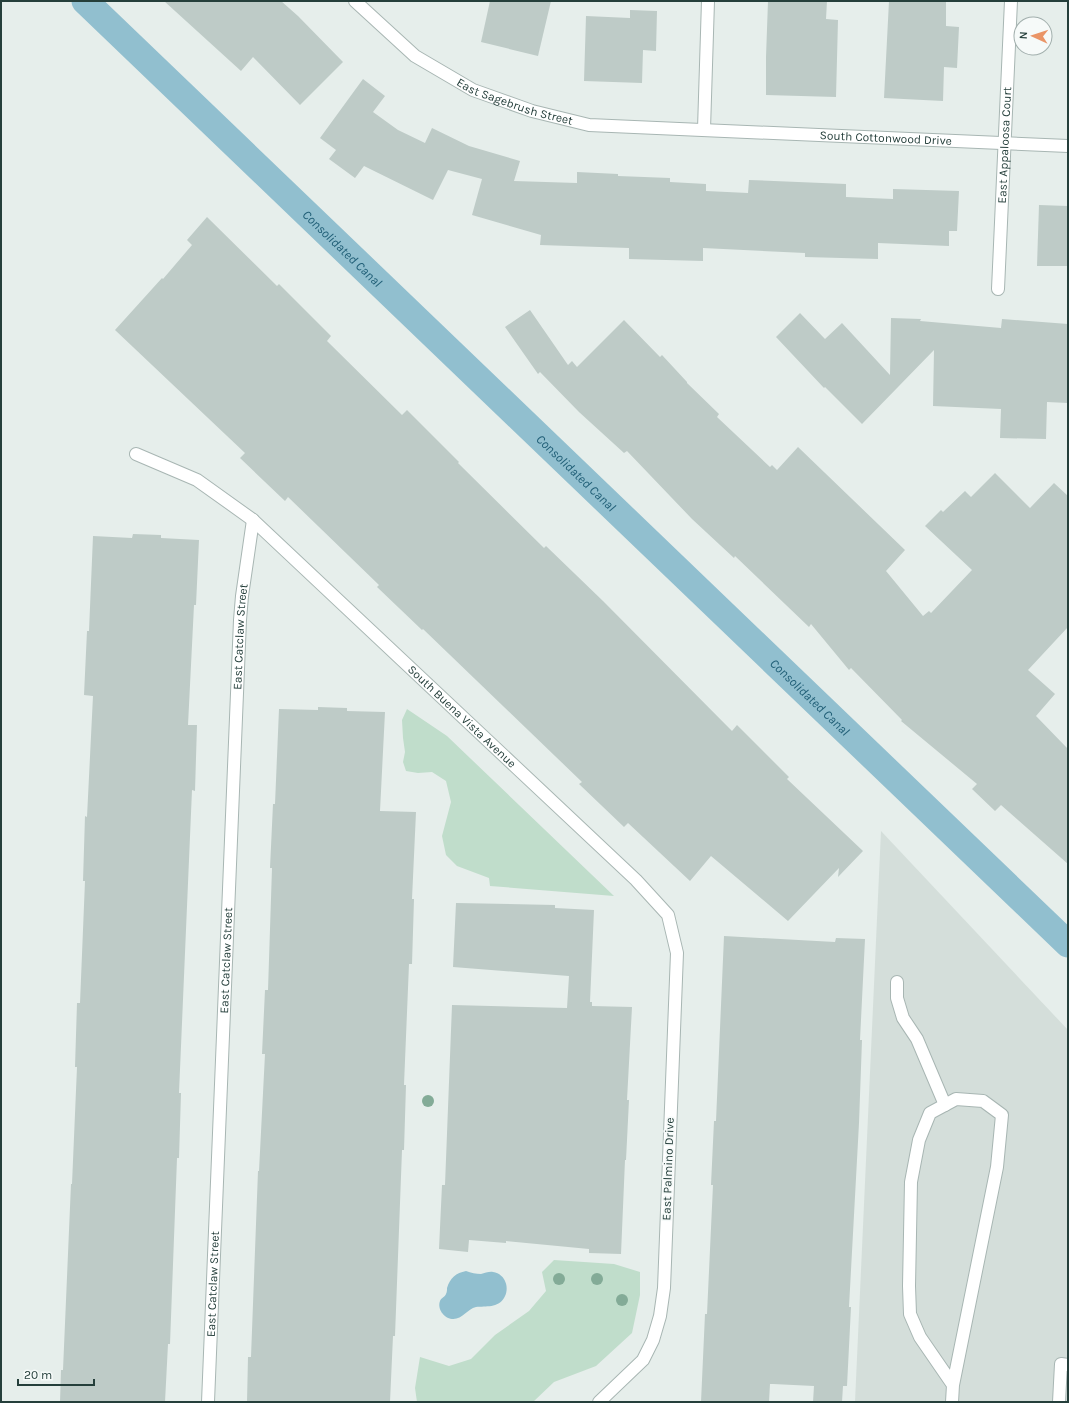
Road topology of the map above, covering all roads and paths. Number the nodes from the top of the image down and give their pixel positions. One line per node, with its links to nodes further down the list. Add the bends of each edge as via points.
1 (355, 1): 4 (street, East Sagebrush Street, via 415,56 473,90 532,111 589,125)
2 (708, 1): 4 (street)
3 (1011, 1): 5 (street, East Appaloosa Court)
4 (704, 129): 5 (street, South Cottonwood Drive)
5 (1004, 143): 6 (street, South Cottonwood Drive); 7 (street, East Appaloosa Court)
6 (1068, 146)
7 (998, 289)
8 (136, 454): 9 (street, South Buena Vista Avenue, via 197,480)
9 (253, 520): 10 (street, South Buena Vista Avenue, via 636,880); 15 (street, East Catclaw Street, via 241,608)
10 (668, 915): 16 (street, East Palmino Drive, via 677,953 664,1288 660,1316 643,1360)
11 (897, 982): 12 (street, via 897,998 903,1018 917,1039)
12 (946, 1105): 14 (street, via 930,1113 919,1140 910,1182 909,1293 910,1314 920,1337); 14 (street, via 956,1099 983,1100 1002,1115 997,1167)
13 (1068, 1365): 18 (street, via 1061,1364)
14 (953, 1385): 17 (street)
15 (208, 1402)
16 (599, 1402)
17 (952, 1402)
18 (1058, 1402)

